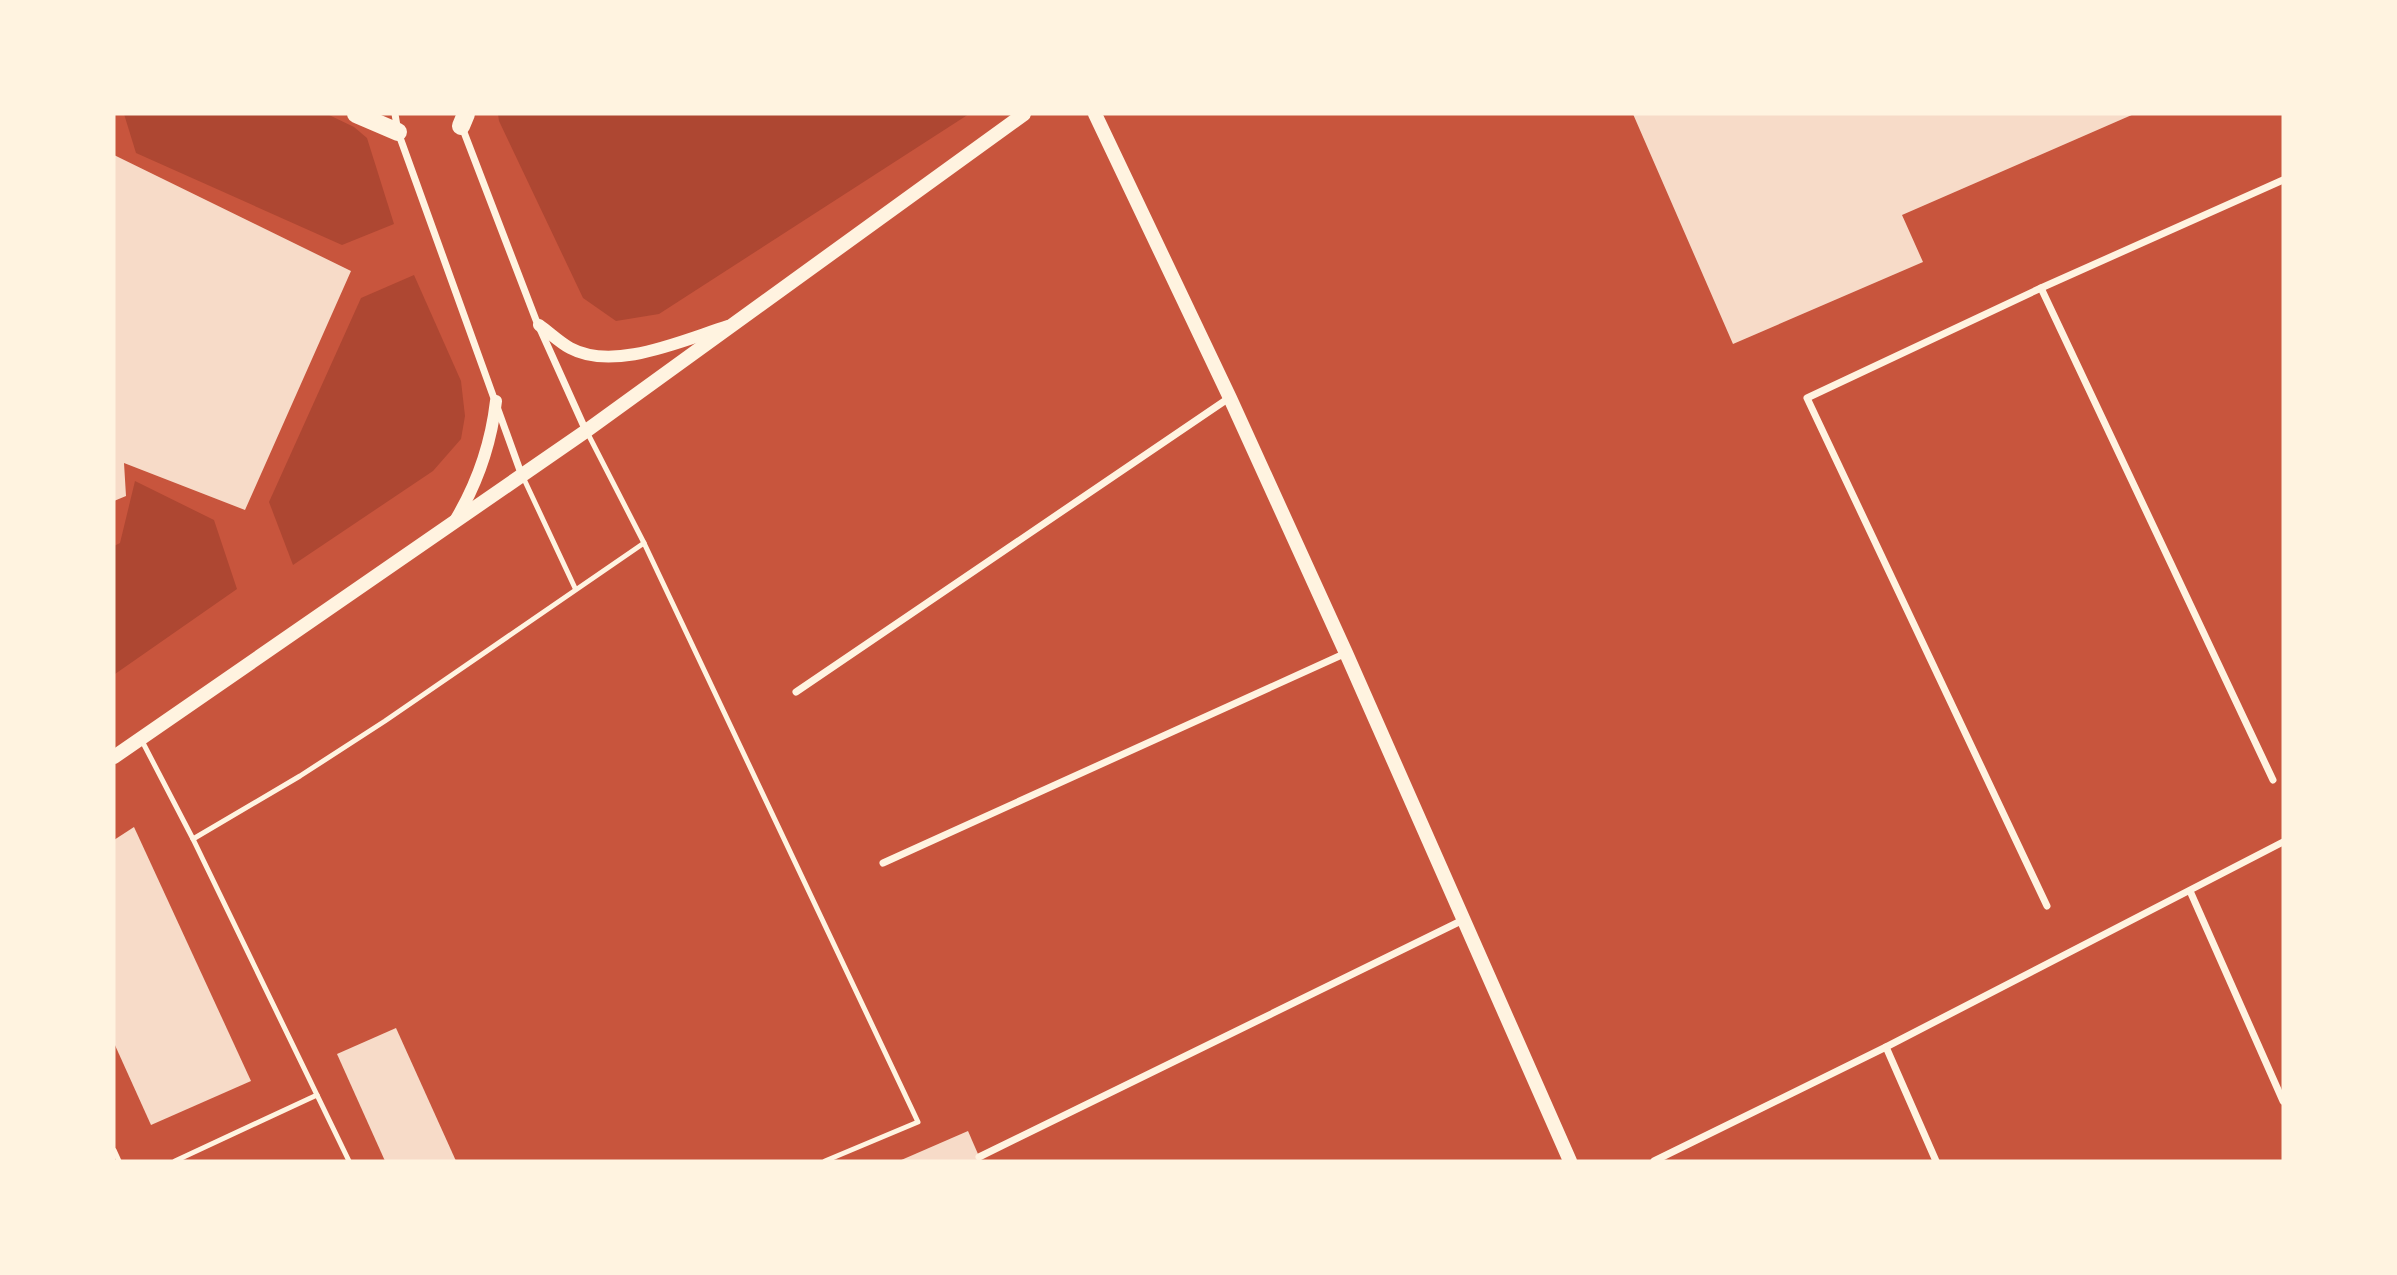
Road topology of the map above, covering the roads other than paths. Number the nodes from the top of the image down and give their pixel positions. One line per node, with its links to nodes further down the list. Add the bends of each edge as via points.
1 (356, 114): 6 (main road)
2 (395, 114): 6 (street)
3 (1024, 114): 10 (main road)
4 (1095, 114): 11 (main road)
5 (462, 118): 9 (street)
6 (398, 132): 12 (street)
7 (2283, 180): 8 (street)
8 (2041, 288): 22 (street); 27 (street, via 1807,398)
9 (539, 325): 10 (street, via 570,348 604,357 635,354); 13 (street)
10 (732, 325): 13 (main road)
11 (1230, 398): 18 (main road); 19 (street)
12 (496, 401): 14 (street); 15 (street, via 482,466)
13 (586, 430): 14 (main road); 16 (lane)
14 (522, 475): 15 (main road); 17 (lane)
15 (456, 519): 20 (main road)
16 (644, 543): 17 (lane); 37 (lane, via 918,1122)
17 (575, 588): 23 (lane, via 385,721)
18 (1346, 653): 25 (street); 28 (main road)
19 (796, 692)
20 (142, 739): 21 (main road); 23 (lane)
21 (114, 757)
22 (2273, 780)
23 (193, 839): 30 (lane)
24 (2283, 842): 26 (street)
25 (883, 863)
26 (2190, 891): 29 (street); 31 (street)
27 (2047, 906)
28 (1464, 920): 33 (street); 38 (main road)
29 (1886, 1047): 39 (street); 40 (street)
30 (317, 1095): 35 (lane); 36 (lane)
31 (2283, 1101)
32 (114, 1150): 34 (lane)
33 (979, 1157)
34 (119, 1161)
35 (175, 1161)
36 (349, 1161)
37 (825, 1161)
38 (1570, 1161)
39 (1654, 1161)
40 (1936, 1161)

